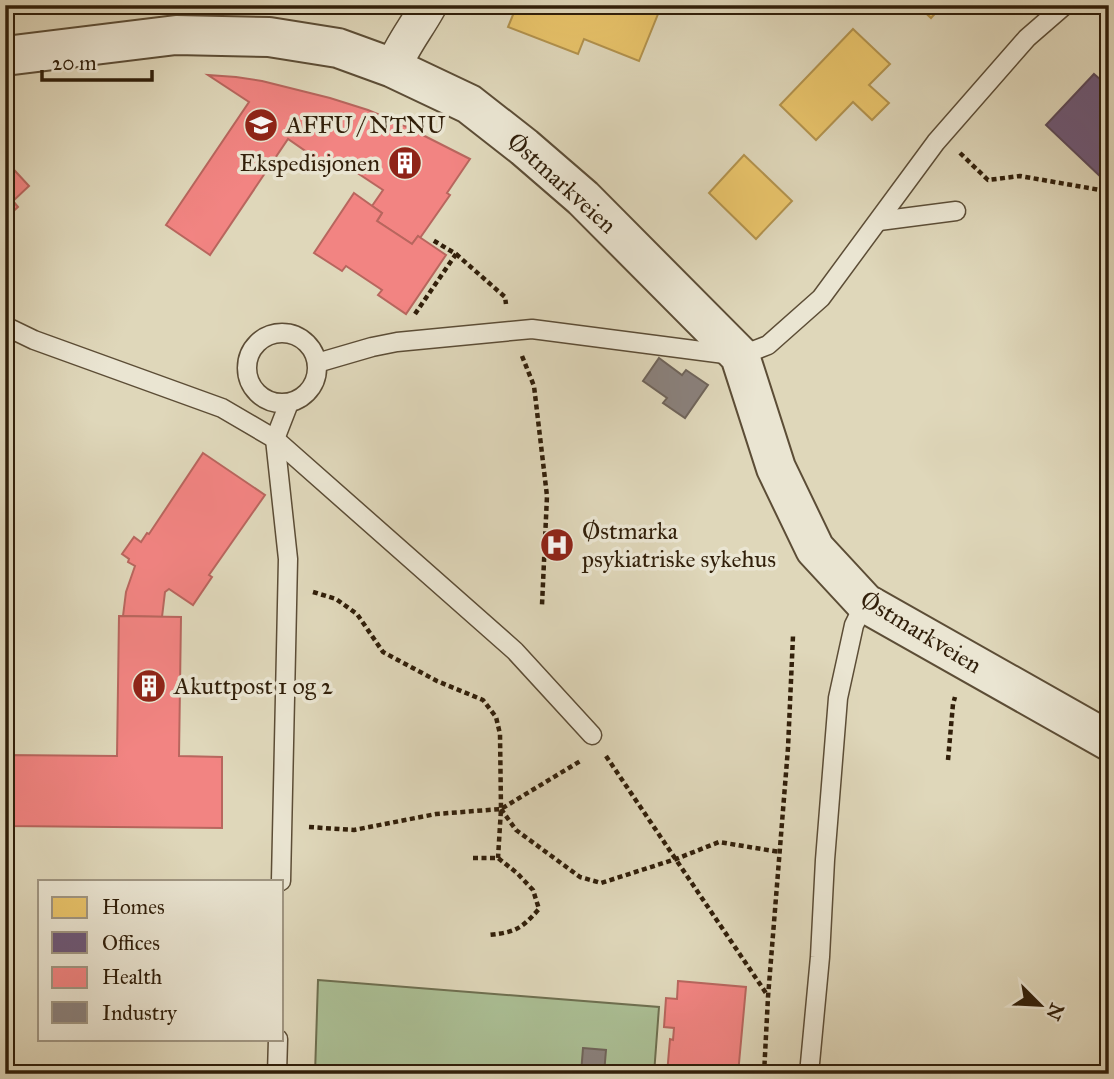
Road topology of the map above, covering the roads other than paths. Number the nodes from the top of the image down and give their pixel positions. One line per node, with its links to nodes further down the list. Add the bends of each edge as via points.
1 (429, 5): 4 (street)
2 (1065, 5): 6 (lane, via 1027,38 942,136)
3 (5, 56): 4 (street, Østmarkveien, via 176,35 269,37 338,48)
4 (393, 68): 8 (street, Østmarkveien, via 469,104 524,147 583,198)
5 (956, 211): 6 (lane)
6 (879, 221): 8 (lane, via 821,298 768,345)
7 (5, 326): 11 (lane, via 222,408)
8 (740, 356): 9 (lane, via 532,329 397,342); 12 (street, Østmarkveien, via 776,468 815,549)
9 (317, 363): 10 (lane, via 309,391); 10 (lane, via 306,342 284,333 262,340 254,348 248,371 257,392 277,403)
10 (289, 403): 11 (lane)
11 (275, 439): 14 (lane, via 515,651); 15 (lane, via 288,559)
12 (865, 603): 13 (street, Østmarkveien); 18 (lane, via 854,625 838,698)
13 (1109, 741)
14 (597, 742)
15 (282, 880)
16 (278, 1040): 17 (lane)
17 (277, 1074)
18 (809, 1074)

